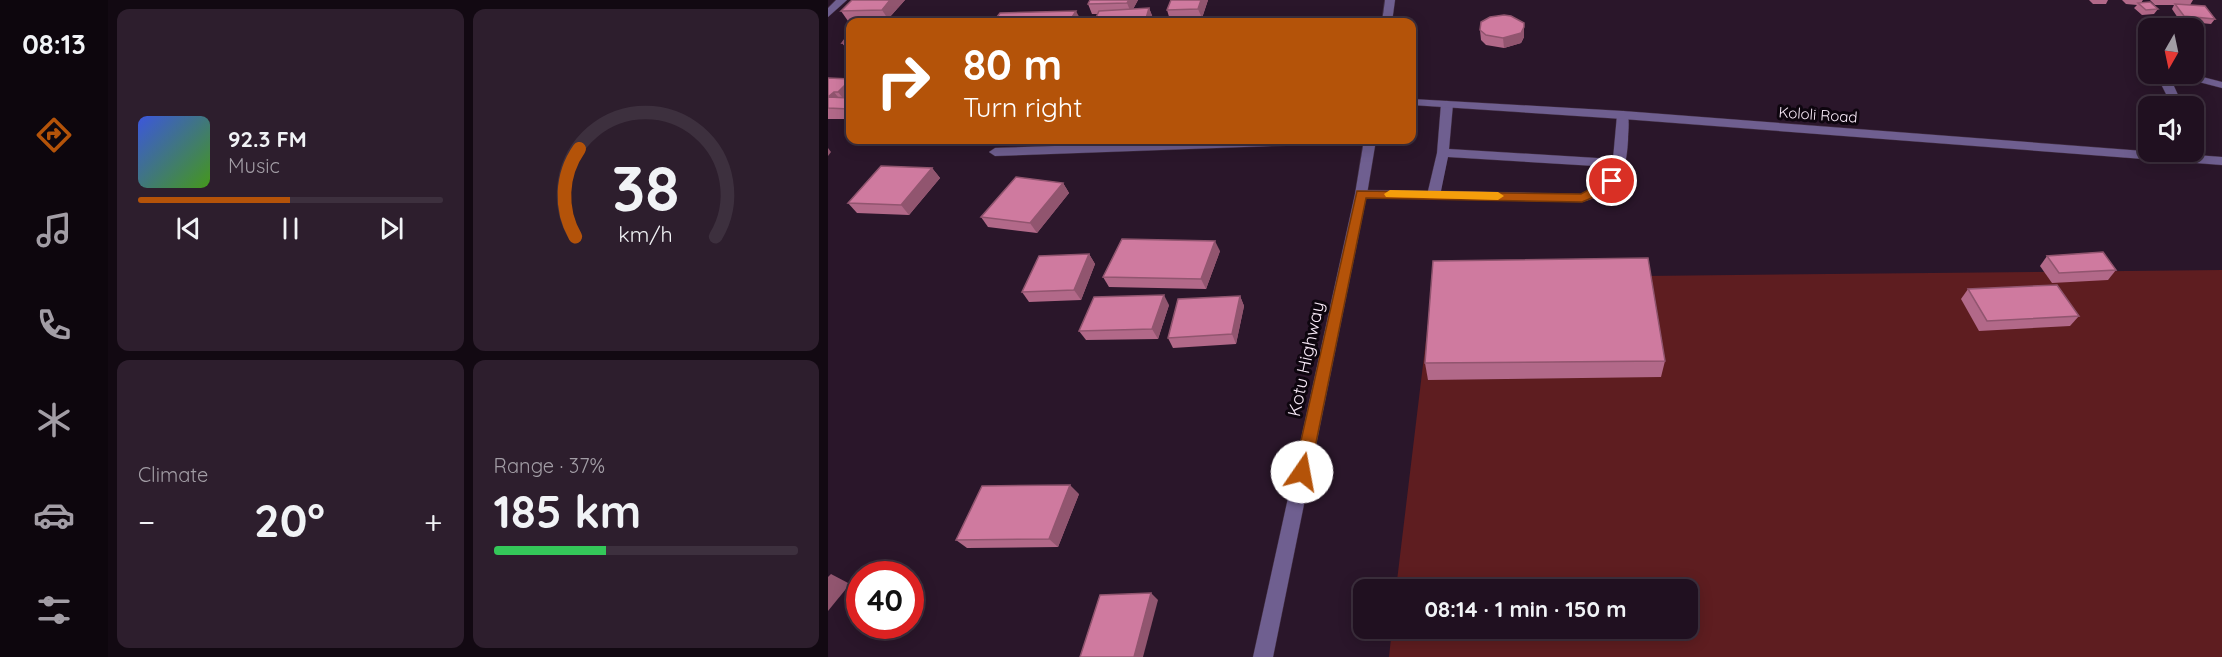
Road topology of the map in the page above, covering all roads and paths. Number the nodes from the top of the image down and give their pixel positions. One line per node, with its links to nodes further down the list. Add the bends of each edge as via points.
1 (842, 0): 3 (street)
2 (1390, 0): 4 (street)
3 (828, 14)
4 (1388, 18)
5 (2222, 85): 6 (street, via 2195,78 2171,78 2167,84)
6 (2173, 96)
7 (1416, 102): 8 (street, Kololi Road)
8 (1447, 104): 9 (street, Kololi Road); 13 (street)
9 (1623, 115): 14 (street, Kololi Road); 17 (street)
10 (1218, 144): 12 (street)
11 (1369, 144): 18 (street, Kotu Highway)
12 (995, 152)
13 (1443, 153): 17 (street); 19 (street)
14 (2138, 154)
15 (2204, 159): 16 (street, Kololi Road)
16 (2222, 160)
17 (1618, 163): 19 (street, via 1612,181 1582,198)
18 (1361, 194): 19 (street); 20 (street, Kotu Highway)
19 (1434, 195)
20 (1263, 657)

